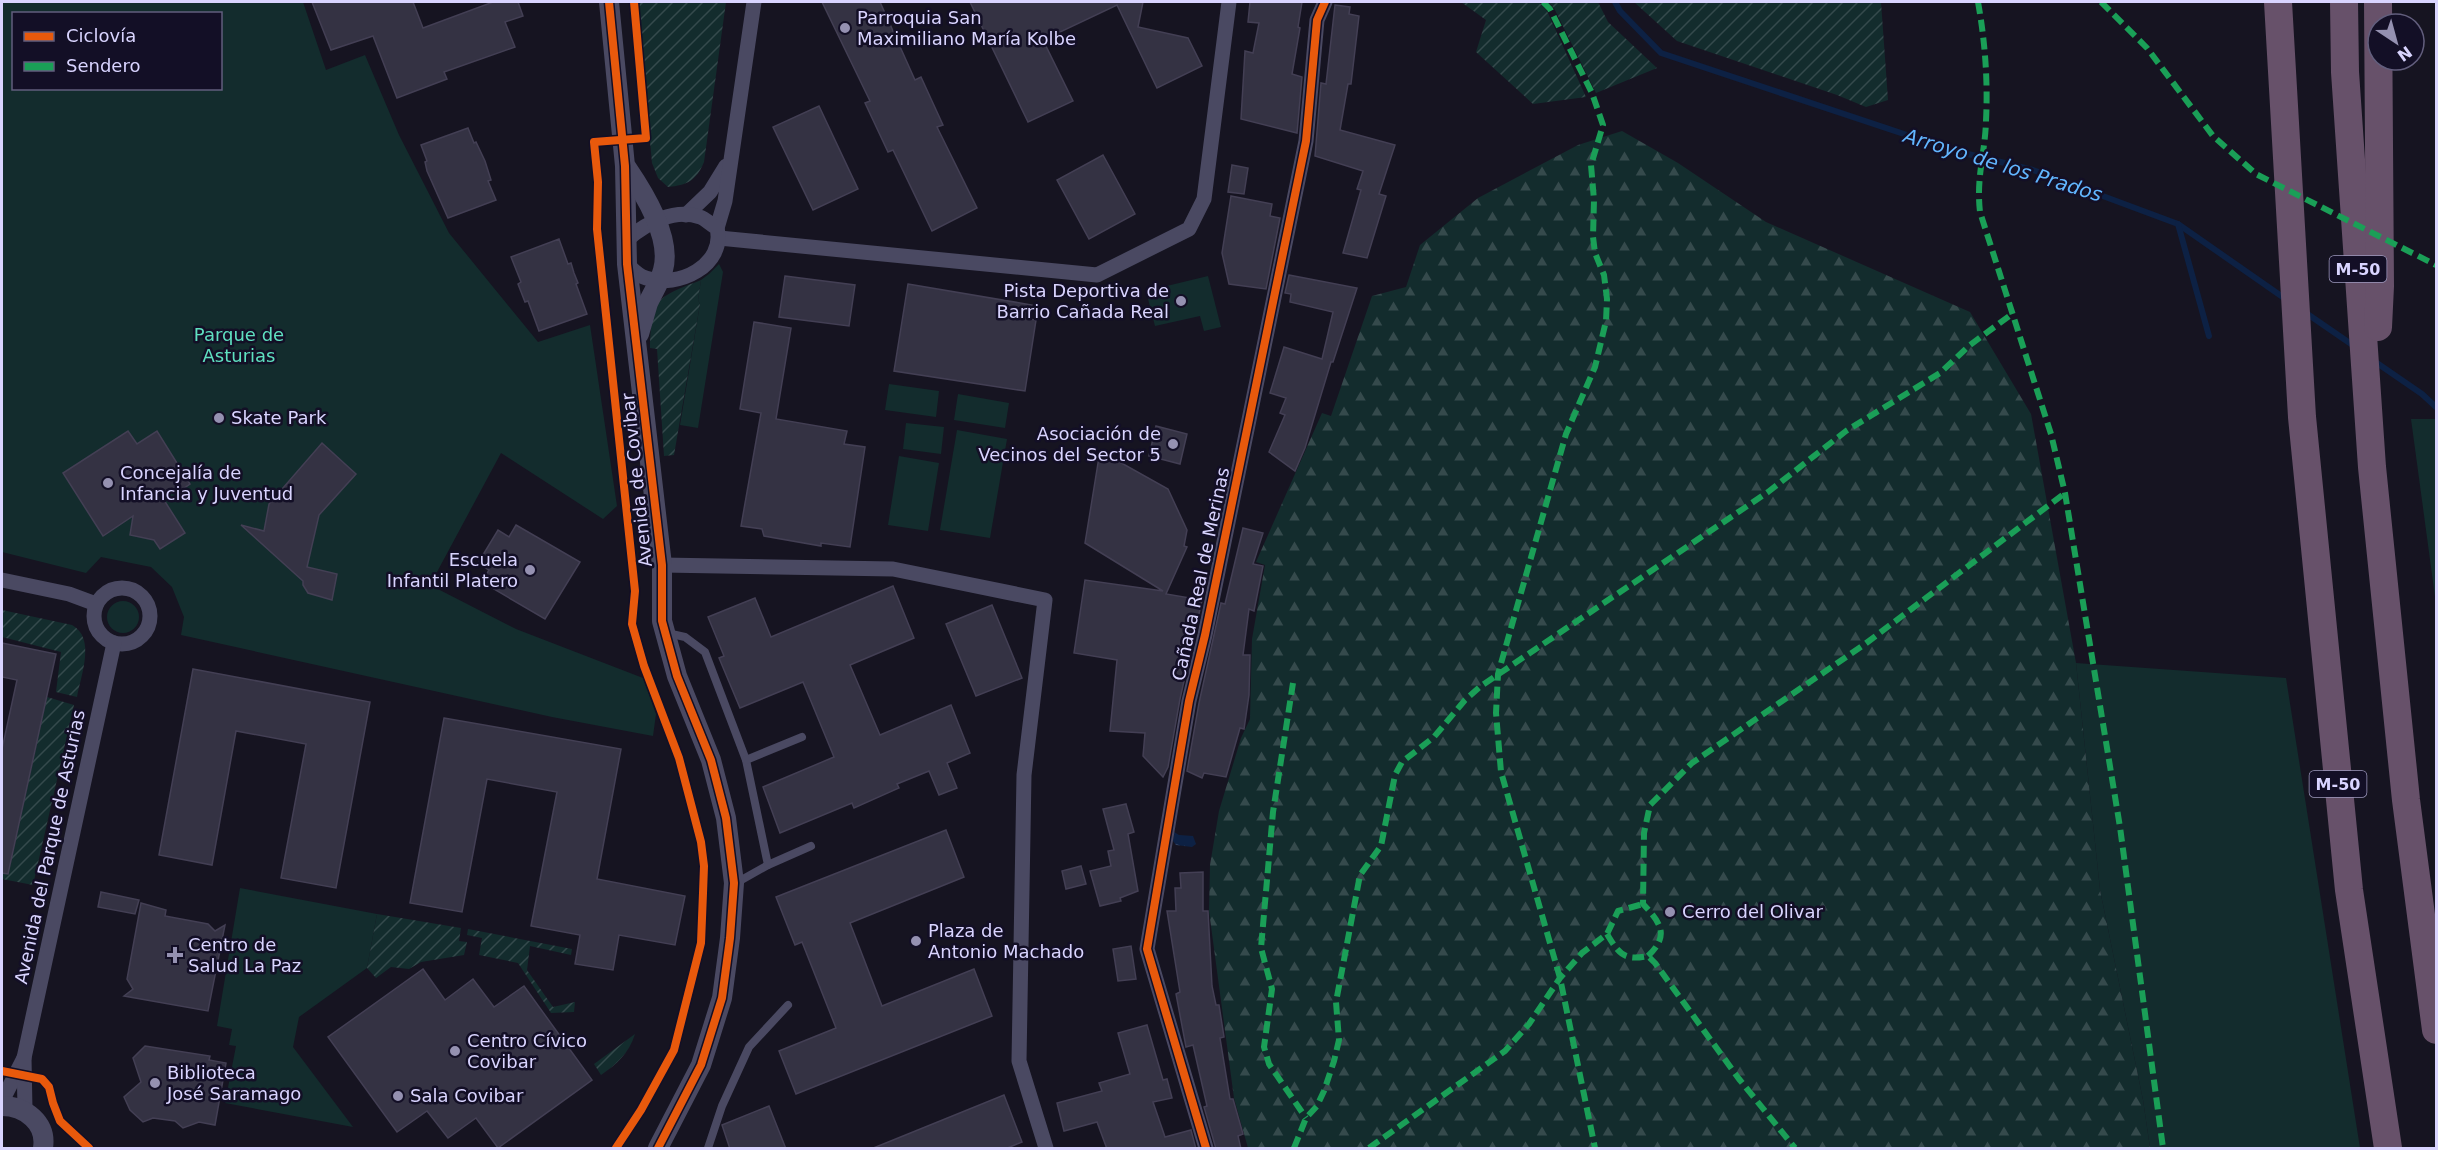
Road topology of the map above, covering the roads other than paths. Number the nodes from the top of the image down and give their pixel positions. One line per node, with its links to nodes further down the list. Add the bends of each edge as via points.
1 (609, 2): 9 (street, Avenida de Covibar)
2 (754, 2): 8 (street)
3 (1229, 2): 12 (street, via 1204,199 1189,229 1097,275)
4 (1325, 2): 38 (street, Cañada Real de Merinas, via 1317,20 1306,141 1189,701 1148,949)
5 (2344, 2): 17 (highway, M-50, via 2345,72)
6 (2378, 2): 17 (highway, via 2380,286)
7 (2278, 13): 39 (highway, M-50, via 2302,417 2349,890)
8 (729, 160): 10 (street, via 710,192); 12 (street)
9 (625, 166): 11 (street, Avenida de Covibar); 13 (street, Avenida de Covibar)
10 (686, 215): 11 (street); 12 (street, via 701,218)
11 (656, 220): 13 (street); 15 (street, Avenida de Covibar, via 665,247)
12 (718, 233): 15 (street, via 714,254 703,267 676,280)
13 (628, 239): 14 (street, Avenida de Covibar)
14 (627, 264): 15 (street, via 638,275); 16 (street, Avenida de Covibar)
15 (660, 280): 16 (street, Avenida de Covibar)
16 (637, 340): 18 (street, Avenida de Covibar)
17 (2372, 467): 29 (highway, M-50, via 2406,800)
18 (662, 565): 21 (street, Avenida de Covibar); 37 (street, via 893,569 1045,600 1024,776 1019,1061)
19 (2, 580): 20 (street, via 69,594)
20 (96, 604): 22 (street, via 95,623 105,639); 22 (street, via 118,587 136,590 148,603 151,612 147,631 133,642)
21 (665, 632): 24 (lane, via 685,637 705,652); 27 (street, Avenida de Covibar, via 677,676 711,760 726,818)
22 (114, 643): 30 (street, Avenida del Parque de Asturias)
23 (802, 737): 24 (lane)
24 (746, 760): 26 (lane)
25 (811, 846): 26 (lane)
26 (768, 865): 27 (lane)
27 (734, 884): 35 (street, Avenida de Covibar, via 722,998 701,1065)
28 (788, 1005): 36 (lane, via 749,1047 722,1106)
29 (2436, 1030)
30 (24, 1058): 31 (street, Avenida del Parque de Asturias); 33 (street, Avenida del Parque de Asturias)
31 (2, 1101)
32 (2, 1106): 33 (street)
33 (25, 1110): 34 (street, via 38,1123)
34 (47, 1146)
35 (658, 1149)
36 (708, 1149)
37 (1046, 1149)
38 (1206, 1149)
39 (2388, 1149)

